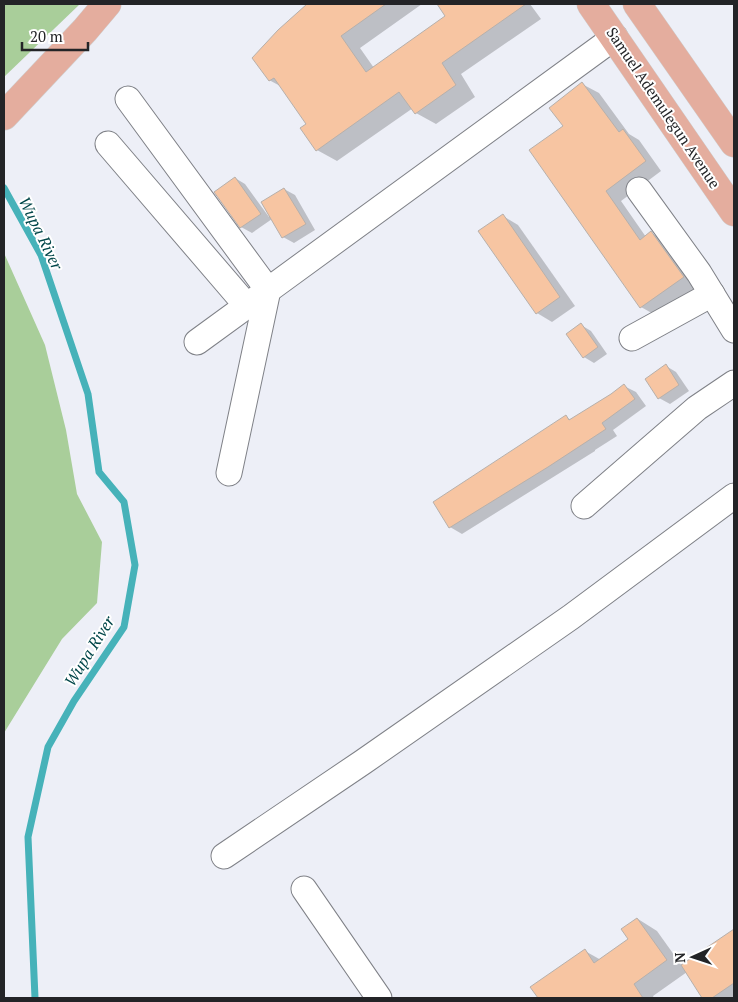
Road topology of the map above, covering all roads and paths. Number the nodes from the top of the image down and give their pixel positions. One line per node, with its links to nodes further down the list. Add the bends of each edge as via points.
1 (107, 4): 6 (main road)
2 (591, 4): 4 (main road, Samuel Ademulegun Avenue)
3 (637, 4): 7 (main road)
4 (615, 37): 10 (main road, Samuel Ademulegun Avenue); 11 (lane)
5 (128, 99): 11 (lane)
6 (4, 116)
7 (734, 143)
8 (108, 144): 13 (lane)
9 (639, 190): 12 (lane)
10 (734, 212)
11 (268, 290): 13 (lane); 18 (lane)
12 (712, 294): 14 (lane); 15 (lane)
13 (246, 306): 16 (lane)
14 (734, 330)
15 (632, 338)
16 (198, 342)
17 (734, 383): 20 (lane, via 697,408)
18 (229, 474)
19 (734, 496): 21 (lane, via 571,617)
20 (584, 506)
21 (224, 856)
22 (304, 889): 23 (lane)
23 (379, 998)

